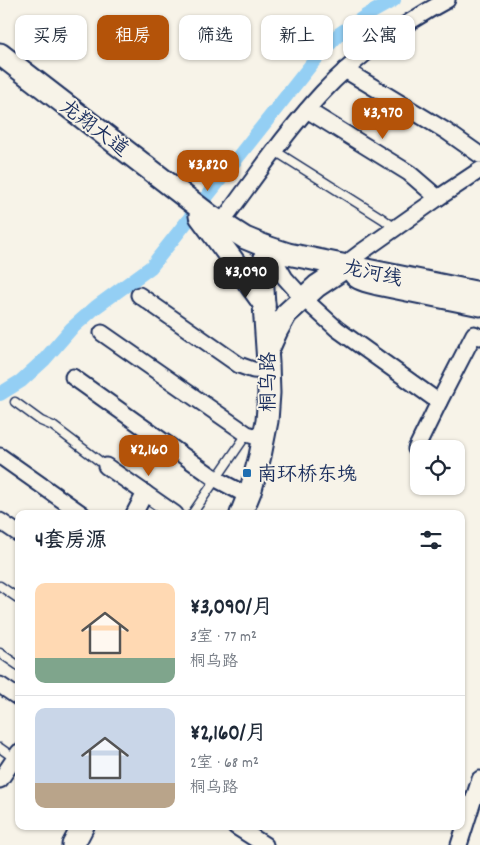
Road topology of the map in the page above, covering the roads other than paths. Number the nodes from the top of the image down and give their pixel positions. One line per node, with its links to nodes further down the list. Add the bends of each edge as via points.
1 (447, 0): 3 (street, via 382,41)
2 (0, 54): 8 (street, 龙翔大道)
3 (345, 70): 4 (street); 6 (street)
4 (307, 110): 5 (street); 9 (street, via 409,174)
5 (275, 151): 10 (street); 11 (lane)
6 (480, 155)
7 (480, 170): 9 (street)
8 (186, 197): 10 (street, 龙翔大道); 17 (street)
9 (438, 198): 11 (street)
10 (215, 219): 12 (street, 龙翔大道, via 245,238)
11 (395, 228): 13 (street)
12 (267, 247): 13 (street, 龙河线); 16 (street, via 285,278); 17 (street, 桐乌路, via 262,275)
13 (346, 266): 14 (street, 龙河线); 16 (street); 18 (street, via 351,277 360,282)
14 (480, 293)
15 (139, 295): 21 (street, via 240,365 253,370)
16 (303, 298): 21 (street, via 286,314 277,330); 24 (street, via 337,329)
17 (265, 306): 21 (street, 桐乌路)
18 (480, 308)
19 (102, 334): 25 (street)
20 (480, 336): 24 (street, via 474,334)
21 (268, 362): 25 (street, 桐乌路, via 267,421)
22 (73, 377): 29 (street)
23 (15, 402): 28 (lane)
24 (439, 402): 26 (street)
25 (255, 437): 29 (lane); 31 (street, 桐乌路, via 260,456)
26 (421, 440)
27 (0, 456): 32 (street)
28 (106, 466): 30 (street)
29 (216, 479): 31 (street); 35 (lane)
30 (145, 493): 33 (street); 34 (street)
31 (245, 505)
32 (76, 510)
33 (136, 510)
34 (169, 510)
35 (195, 510)
36 (0, 521): 37 (street)
37 (15, 531)
38 (0, 586): 39 (lane)
39 (15, 596)
40 (0, 653): 41 (lane)
41 (15, 663)
42 (0, 685): 43 (street)
43 (15, 695)
44 (0, 748): 45 (lane)
45 (15, 756)
46 (15, 760): 48 (street)
47 (480, 779): 49 (street)
48 (0, 780)
49 (465, 826)
50 (81, 830): 53 (street)
51 (241, 830): 54 (street)
52 (464, 830): 55 (street)
53 (72, 845)
54 (265, 845)
55 (459, 845)

